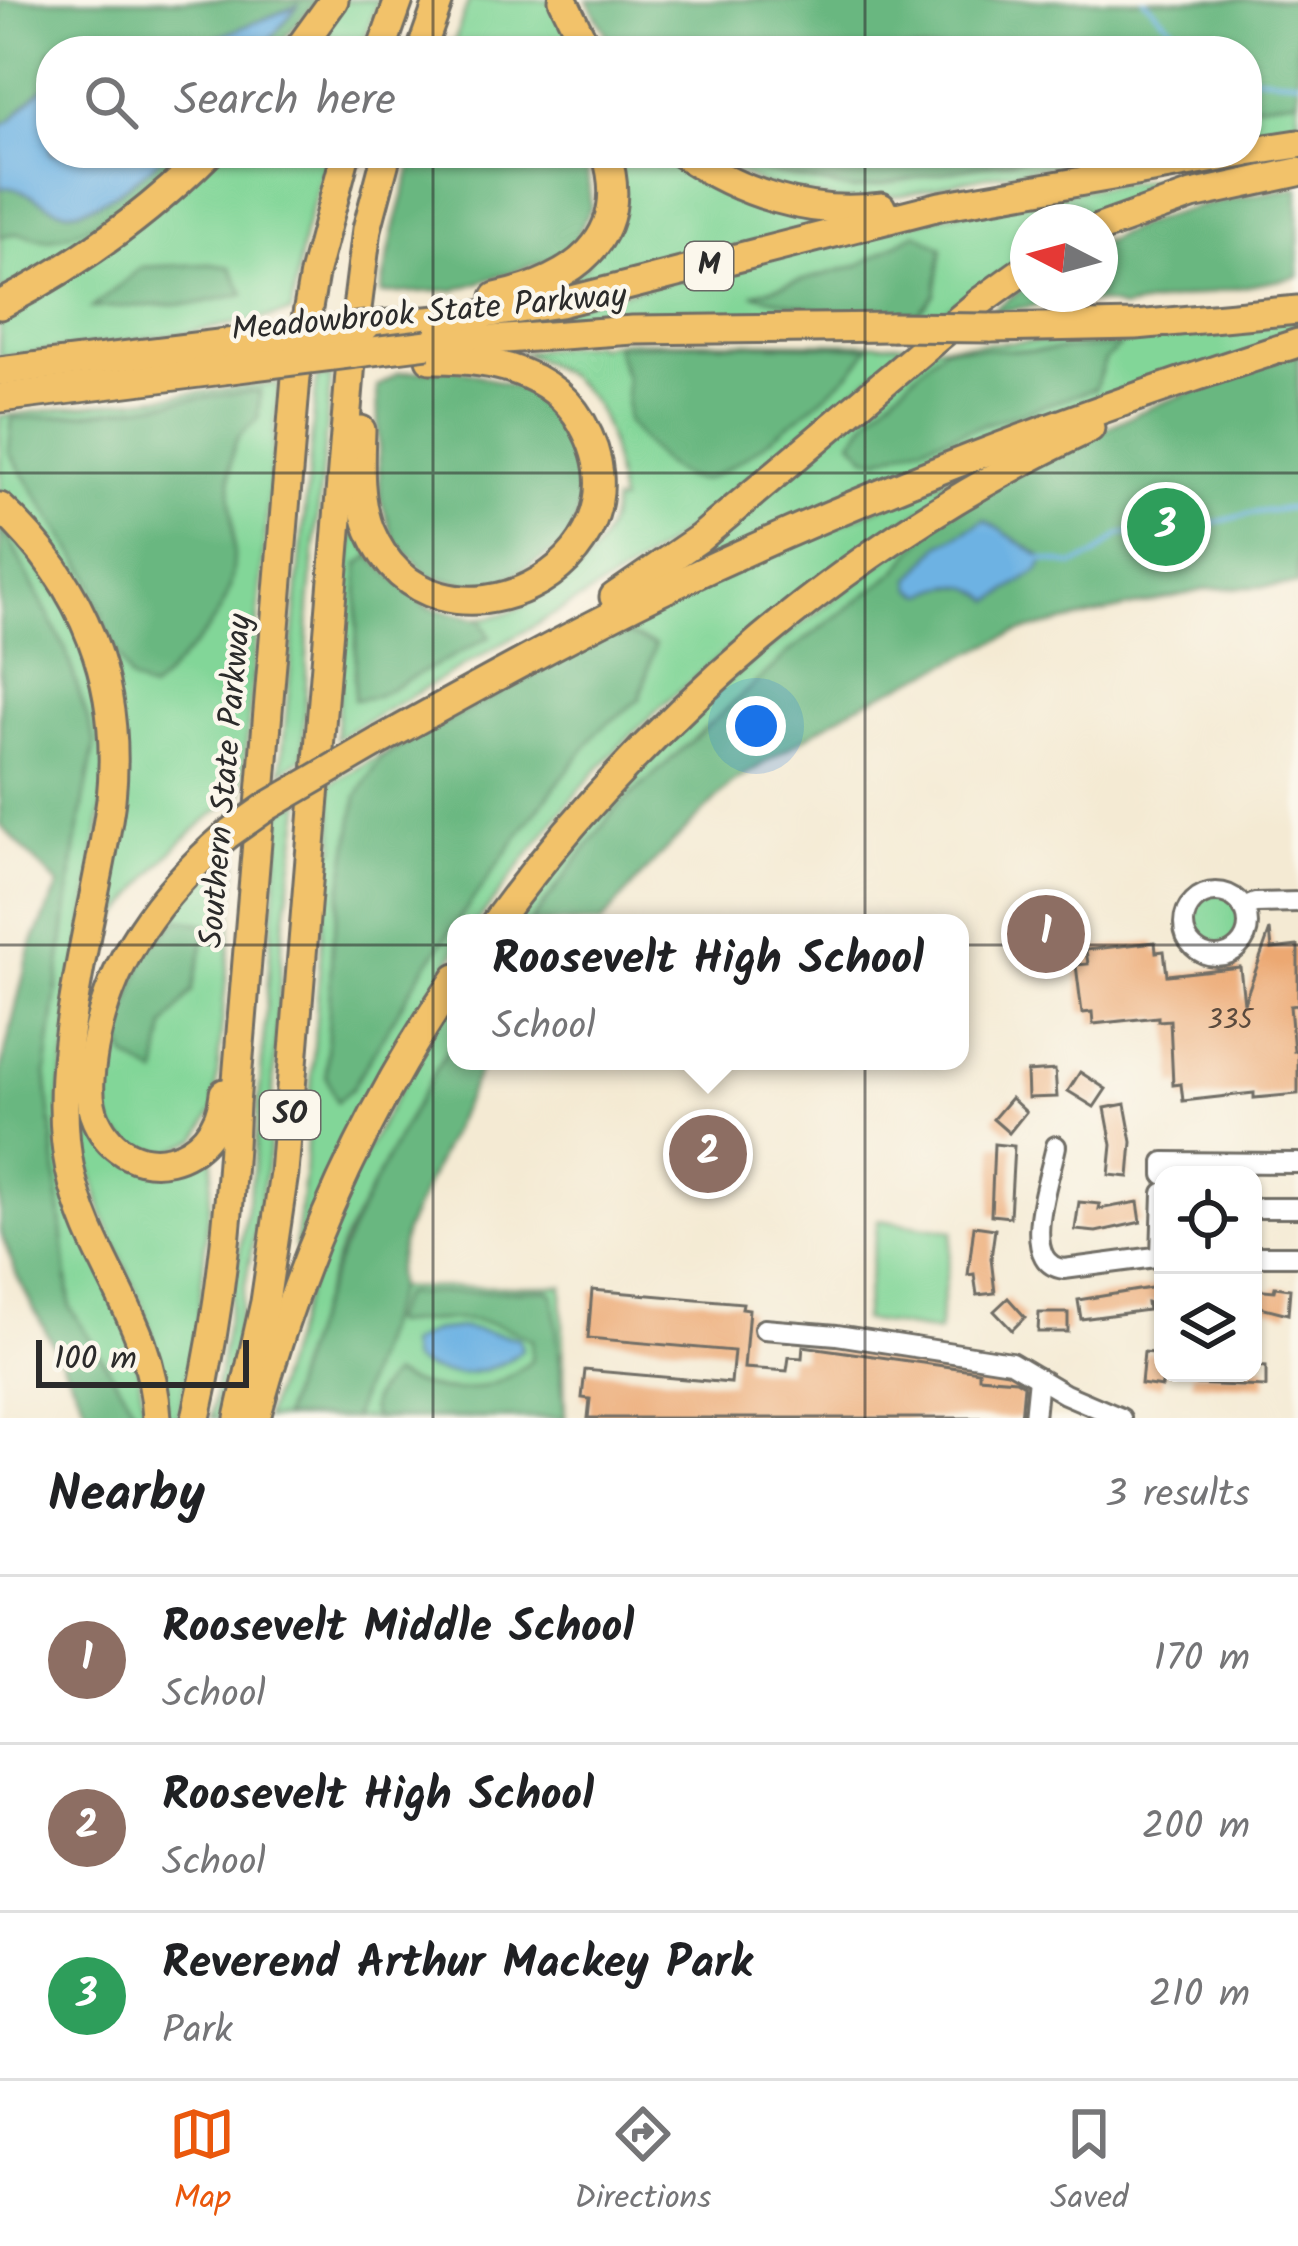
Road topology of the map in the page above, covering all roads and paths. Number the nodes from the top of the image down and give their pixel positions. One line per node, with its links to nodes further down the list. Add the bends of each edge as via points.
1 (334, 0): 5 (highway)
2 (399, 0): 6 (highway)
3 (439, 0): 7 (highway)
4 (563, 0): 8 (highway)
5 (308, 36)
6 (386, 36)
7 (427, 36)
8 (581, 36)
9 (1298, 144): 10 (highway, Meadowbrook State Parkway / M)
10 (1262, 150)
11 (192, 168): 22 (highway, via 106,240)
12 (342, 168): 33 (highway, Southern State Parkway / SO, via 298,364)
13 (385, 168): 21 (highway, SO)
14 (610, 168): 24 (highway, via 608,216 576,267 541,286)
15 (706, 168): 18 (highway, via 809,206 852,210)
16 (1157, 168): 18 (highway, Meadowbrook State Parkway / M)
17 (1298, 172): 19 (highway)
18 (992, 196): 25 (highway, Meadowbrook State Parkway / M)
19 (1118, 222)
20 (1010, 280): 31 (highway, via 650,574)
21 (358, 288): 25 (highway, via 361,471 370,531 392,563 437,593 476,601 519,593 559,568 586,536 597,498 591,441 570,405 541,380); 52 (highway, SO, via 286,1160)
22 (0, 305)
23 (1298, 310): 25 (highway, Meadowbrook State Parkway / M, bridge, via 1136,325 633,330)
24 (366, 326): 25 (highway, Meadowbrook State Parkway / M); 27 (highway, Meadowbrook State Parkway / M, bridge)
25 (428, 342): 27 (highway, Meadowbrook State Parkway / M, bridge, via 344,354)
26 (1286, 347): 31 (highway, via 1099,407 800,528); 36 (highway, via 1030,459 819,593 646,745)
27 (229, 356): 28 (highway, Meadowbrook State Parkway / M); 29 (highway, Meadowbrook State Parkway / M)
28 (0, 371)
29 (0, 398)
30 (0, 507): 47 (highway, via 69,588 110,704 111,800 65,1065 64,1124 86,1224)
31 (379, 735): 32 (highway, via 290,778)
32 (225, 829): 33 (highway, via 150,914 106,1000 90,1098 102,1130 126,1153 171,1160 214,1131); 47 (highway, via 153,891 125,929 96,992 80,1060 88,1188)
33 (254, 900): 51 (highway, Southern State Parkway / SO, via 225,1258)
34 (1298, 902): 35 (street)
35 (1243, 908)
36 (502, 914)
37 (447, 993): 53 (highway, via 339,1187)
38 (1056, 1146): 45 (street, via 1037,1244 1042,1260 1064,1269)
39 (1298, 1162): 40 (street)
40 (1164, 1166)
41 (1262, 1208): 42 (street)
42 (1298, 1208)
43 (1262, 1256): 44 (street)
44 (1298, 1256)
45 (1154, 1257)
46 (764, 1329): 48 (street, via 1011,1362)
47 (146, 1347): 50 (highway)
48 (1038, 1378): 49 (street); 54 (street)
49 (1108, 1416)
50 (157, 1418)
51 (196, 1418)
52 (239, 1418)
53 (256, 1418)
54 (1034, 1418)

